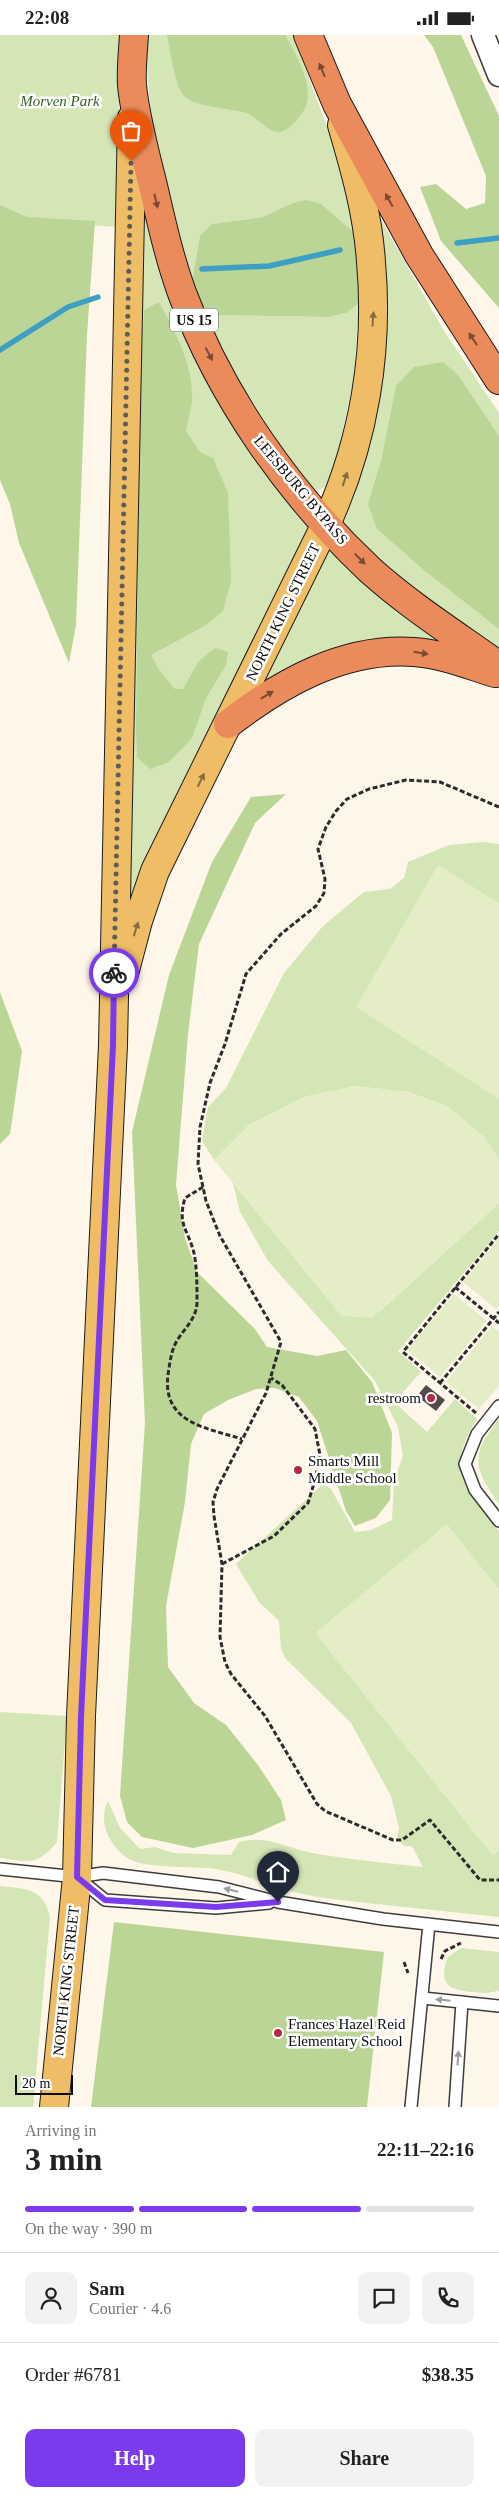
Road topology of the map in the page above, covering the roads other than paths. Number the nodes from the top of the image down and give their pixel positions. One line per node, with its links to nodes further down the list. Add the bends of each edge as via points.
1 (134, 35): 5 (highway, US 15)
2 (308, 35): 6 (highway, one-way to 2)
3 (483, 35): 4 (street)
4 (499, 75)
5 (132, 85): 8 (highway, LEESBURG BYPASS / US 15, one-way to 8, via 163,231 182,292 201,337 257,438); 12 (main road, NORTH KING STREET)
6 (337, 104): 7 (highway, one-way to 6, via 419,255); 8 (main road, NORTH KING STREET, one-way to 6, via 342,489 356,442 365,400 374,311 365,218)
7 (499, 380)
8 (326, 524): 9 (highway, LEESBURG BYPASS / US 15, one-way to 9, via 371,570); 11 (main road, NORTH KING STREET)
9 (499, 666)
10 (499, 675): 11 (highway, one-way to 10, via 293,680 314,670 359,657 414,652 449,658)
11 (228, 724): 12 (main road, NORTH KING STREET, one-way to 11, via 123,980 155,871)
12 (113, 1045): 16 (main road, NORTH KING STREET)
13 (499, 1405): 14 (lane, via 477,1434 465,1464 475,1491)
14 (499, 1521)
15 (0, 1869): 16 (lane)
16 (77, 1877): 17 (lane, one-way to 16, via 219,1887 103,1873); 17 (lane, via 105,1900 216,1907); 23 (main road, NORTH KING STREET)
17 (278, 1902): 18 (lane)
18 (429, 1924): 19 (lane); 20 (lane)
19 (499, 1932)
20 (423, 1998): 21 (lane, one-way to 20); 24 (lane)
21 (462, 2002): 22 (lane); 25 (lane, one-way to 21)
22 (499, 2006)
23 (54, 2107)
24 (410, 2107)
25 (455, 2107)

